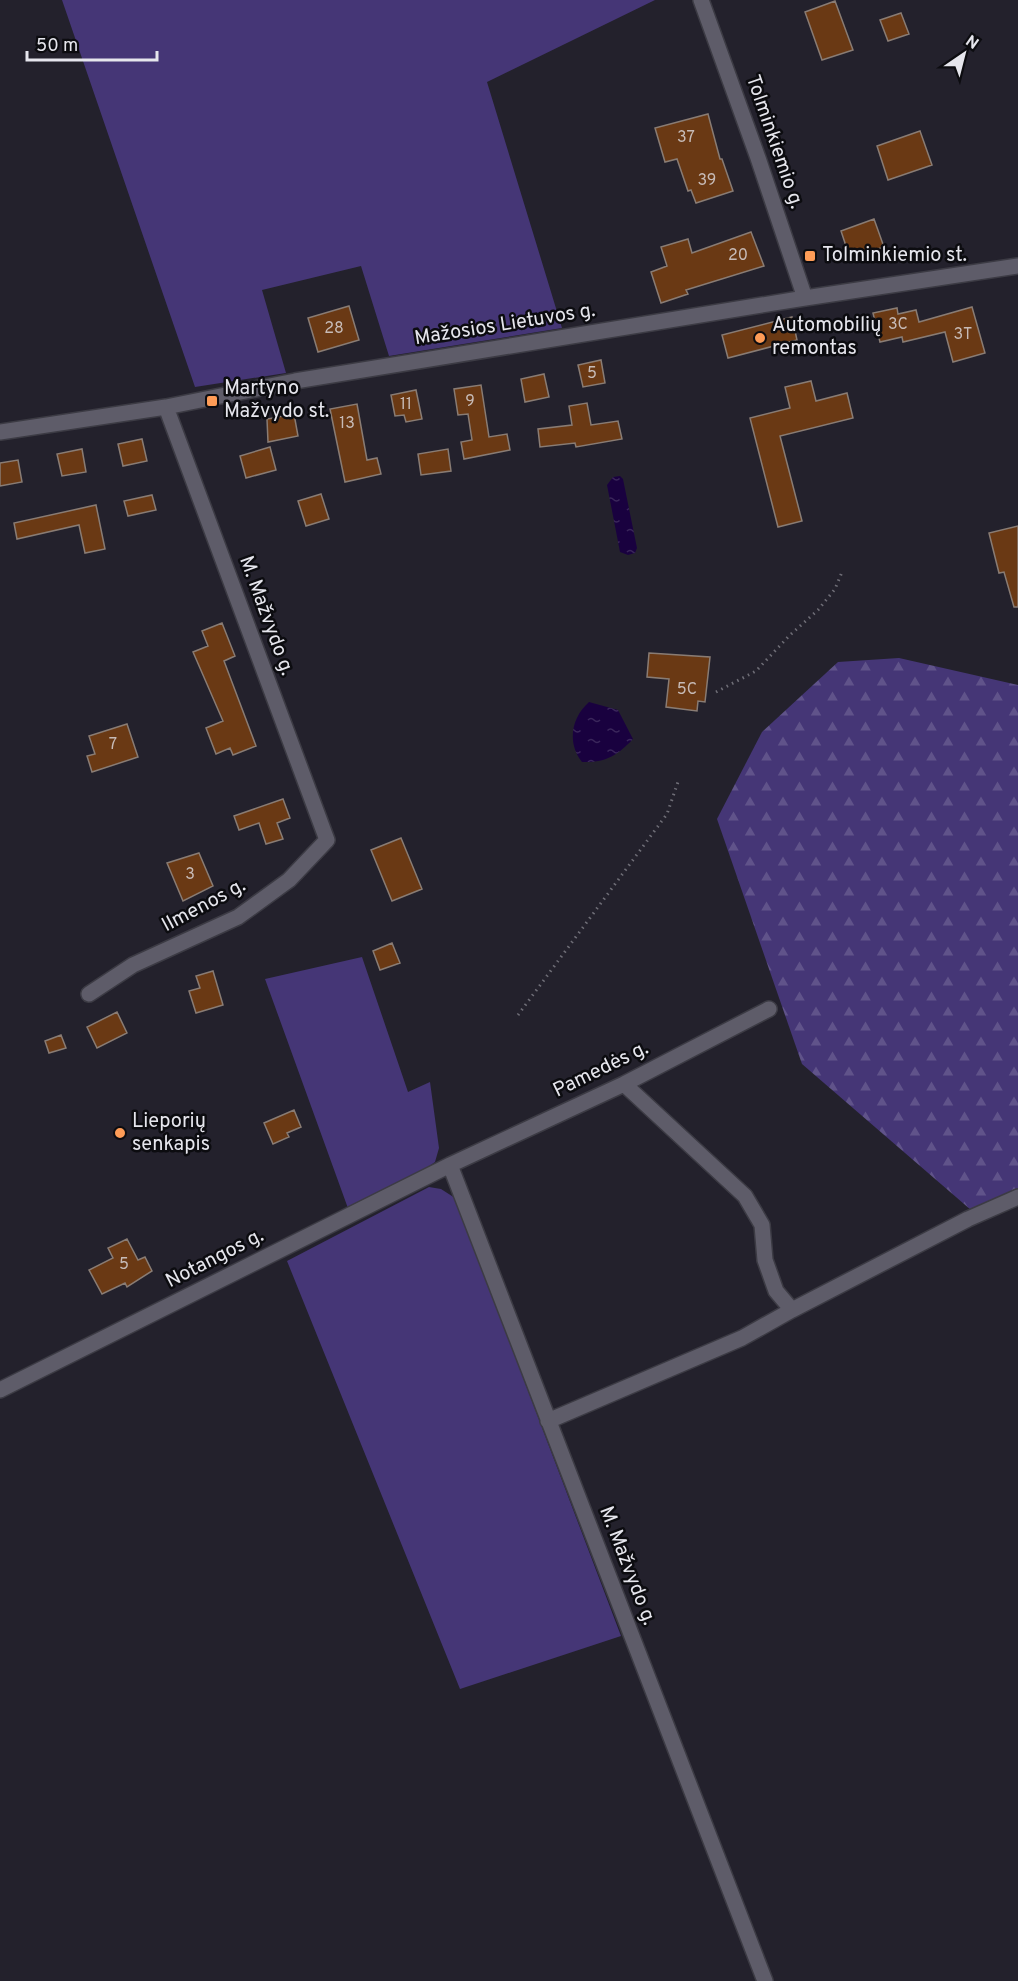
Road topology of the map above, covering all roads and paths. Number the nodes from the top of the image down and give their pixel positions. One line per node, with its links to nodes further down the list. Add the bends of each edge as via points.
1 (701, 0): 3 (street, Tolminkiemio g.)
2 (1018, 266): 3 (street, Mažosios Lietuvos g.)
3 (805, 298): 4 (street, Mažosios Lietuvos g., via 306,379)
4 (166, 406): 5 (street, Mažosios Lietuvos g.); 9 (street, M. Mažvydo g.)
5 (0, 432)
6 (842, 572): 7 (path, via 835,589 818,610 756,671)
7 (716, 692)
8 (680, 779): 12 (path, via 667,814)
9 (327, 840): 10 (street, Ilmenos g., via 289,880 238,917 134,965)
10 (89, 994)
11 (769, 1009): 13 (street, Pamedės g.)
12 (518, 1015)
13 (624, 1083): 14 (street, Pamedės g.); 16 (street, via 745,1196 762,1225 765,1260 776,1291)
14 (450, 1165): 17 (street, Notangos g.); 18 (street, M. Mažvydo g.)
15 (1018, 1197): 16 (street)
16 (792, 1310): 18 (street, via 742,1338)
17 (0, 1390)
18 (548, 1421): 19 (street, M. Mažvydo g.)
19 (765, 1981)

